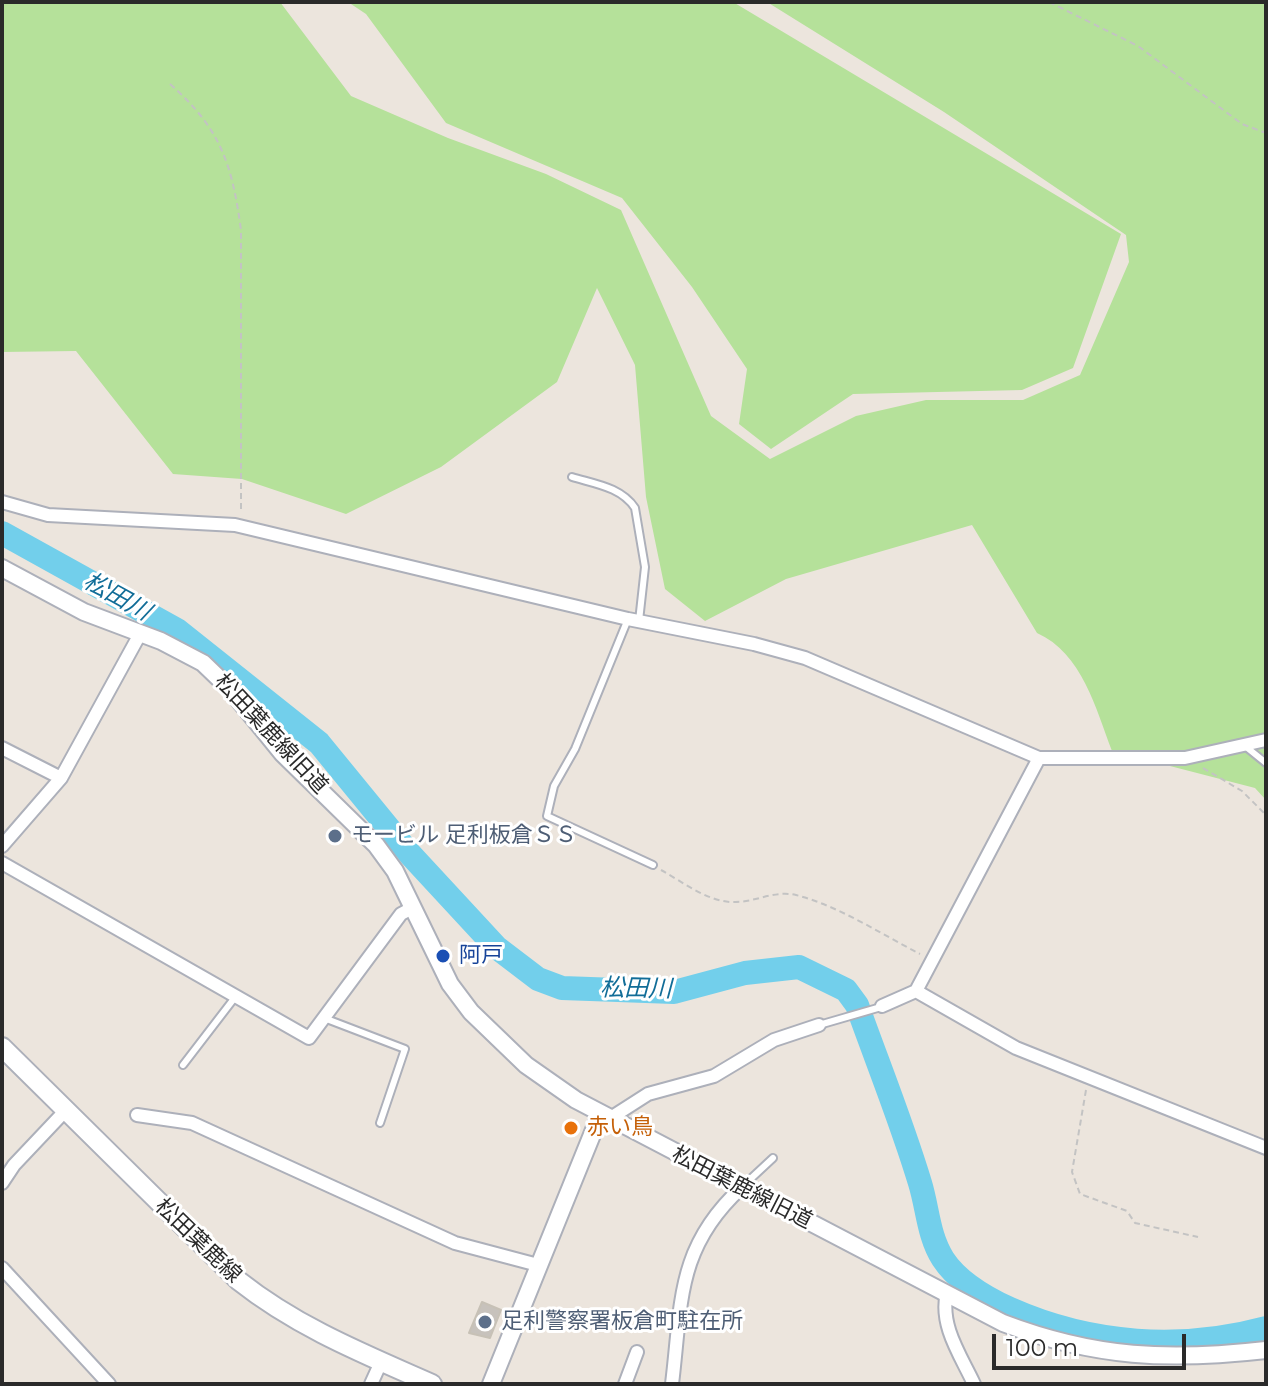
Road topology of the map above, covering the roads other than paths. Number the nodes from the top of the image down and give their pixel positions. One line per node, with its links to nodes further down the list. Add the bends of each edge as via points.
1 (572, 477): 4 (lane, via 609,487 635,508 645,567)
2 (2, 502): 4 (street, via 48,515 241,526)
3 (2, 568): 5 (street, 松田葉鹿線旧道, via 84,612)
4 (634, 620): 9 (street, via 805,658); 14 (lane, via 554,786 547,816)
5 (140, 634): 11 (street); 15 (street, 松田葉鹿線旧道, via 203,663 230,689 282,753 376,845)
6 (1266, 740): 7 (street)
7 (1245, 746): 9 (street, via 1185,758); 10 (lane)
8 (2, 748): 11 (street)
9 (1039, 758): 16 (street)
10 (1266, 763)
11 (61, 778): 12 (street)
12 (2, 846)
13 (2, 863): 17 (street)
14 (653, 865)
15 (414, 907): 19 (street, via 401,914); 25 (street, 松田葉鹿線旧道, via 450,984 471,1012 526,1065)
16 (916, 991): 18 (street); 27 (street, via 1016,1048)
17 (236, 996): 19 (street, via 309,1038); 22 (lane)
18 (882, 1006): 20 (lane)
19 (324, 1018): 26 (lane, via 405,1049)
20 (819, 1025): 25 (street, via 774,1040 714,1076 648,1094)
21 (2, 1047): 23 (main road, 松田葉鹿線)
22 (183, 1065)
23 (66, 1110): 29 (street); 36 (main road, 松田葉鹿線, via 239,1281 303,1324)
24 (137, 1115): 31 (street, via 192,1123 455,1243)
25 (604, 1117): 30 (street, 松田葉鹿線旧道); 31 (street)
26 (380, 1123)
27 (1266, 1148)
28 (773, 1158): 30 (lane)
29 (2, 1183)
30 (741, 1188): 33 (street, 松田葉鹿線旧道); 42 (street, via 692,1254 684,1277)
31 (538, 1265): 40 (street)
32 (2, 1268): 37 (street)
33 (947, 1293): 34 (street, 松田葉鹿線旧道, via 1003,1323 1084,1349 1157,1357); 43 (street, via 948,1326)
34 (1266, 1350)
35 (637, 1352): 41 (street)
36 (381, 1362): 38 (street); 39 (main road, 松田葉鹿線)
37 (109, 1384)
38 (371, 1384)
39 (432, 1384)
40 (491, 1384)
41 (625, 1384)
42 (672, 1384)
43 (974, 1384)

